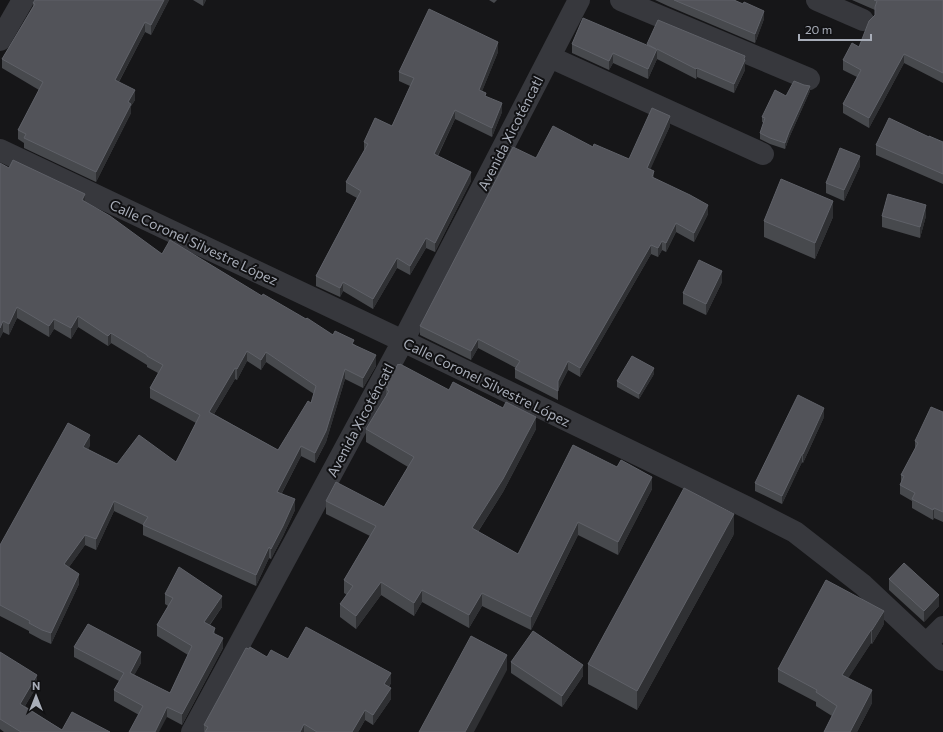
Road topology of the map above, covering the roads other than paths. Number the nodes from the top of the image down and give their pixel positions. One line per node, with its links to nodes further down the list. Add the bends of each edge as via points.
1 (22, 0): 6 (street)
2 (579, 0): 7 (street, Avenida Xicoténcatl)
3 (622, 0): 8 (street)
4 (817, 0): 5 (street)
5 (863, 20)
6 (0, 40)
7 (550, 57): 10 (street); 11 (street, Avenida Xicoténcatl)
8 (809, 79)
9 (0, 150): 11 (street, Calle Coronel Silvestre López)
10 (763, 154)
11 (403, 341): 13 (street, Calle Coronel Silvestre López, via 795,532 863,585); 15 (street, Avenida Xicoténcatl)
12 (943, 627): 13 (street)
13 (926, 644): 14 (street, Calle Coronel Silvestre López)
14 (943, 660)
15 (192, 732)

